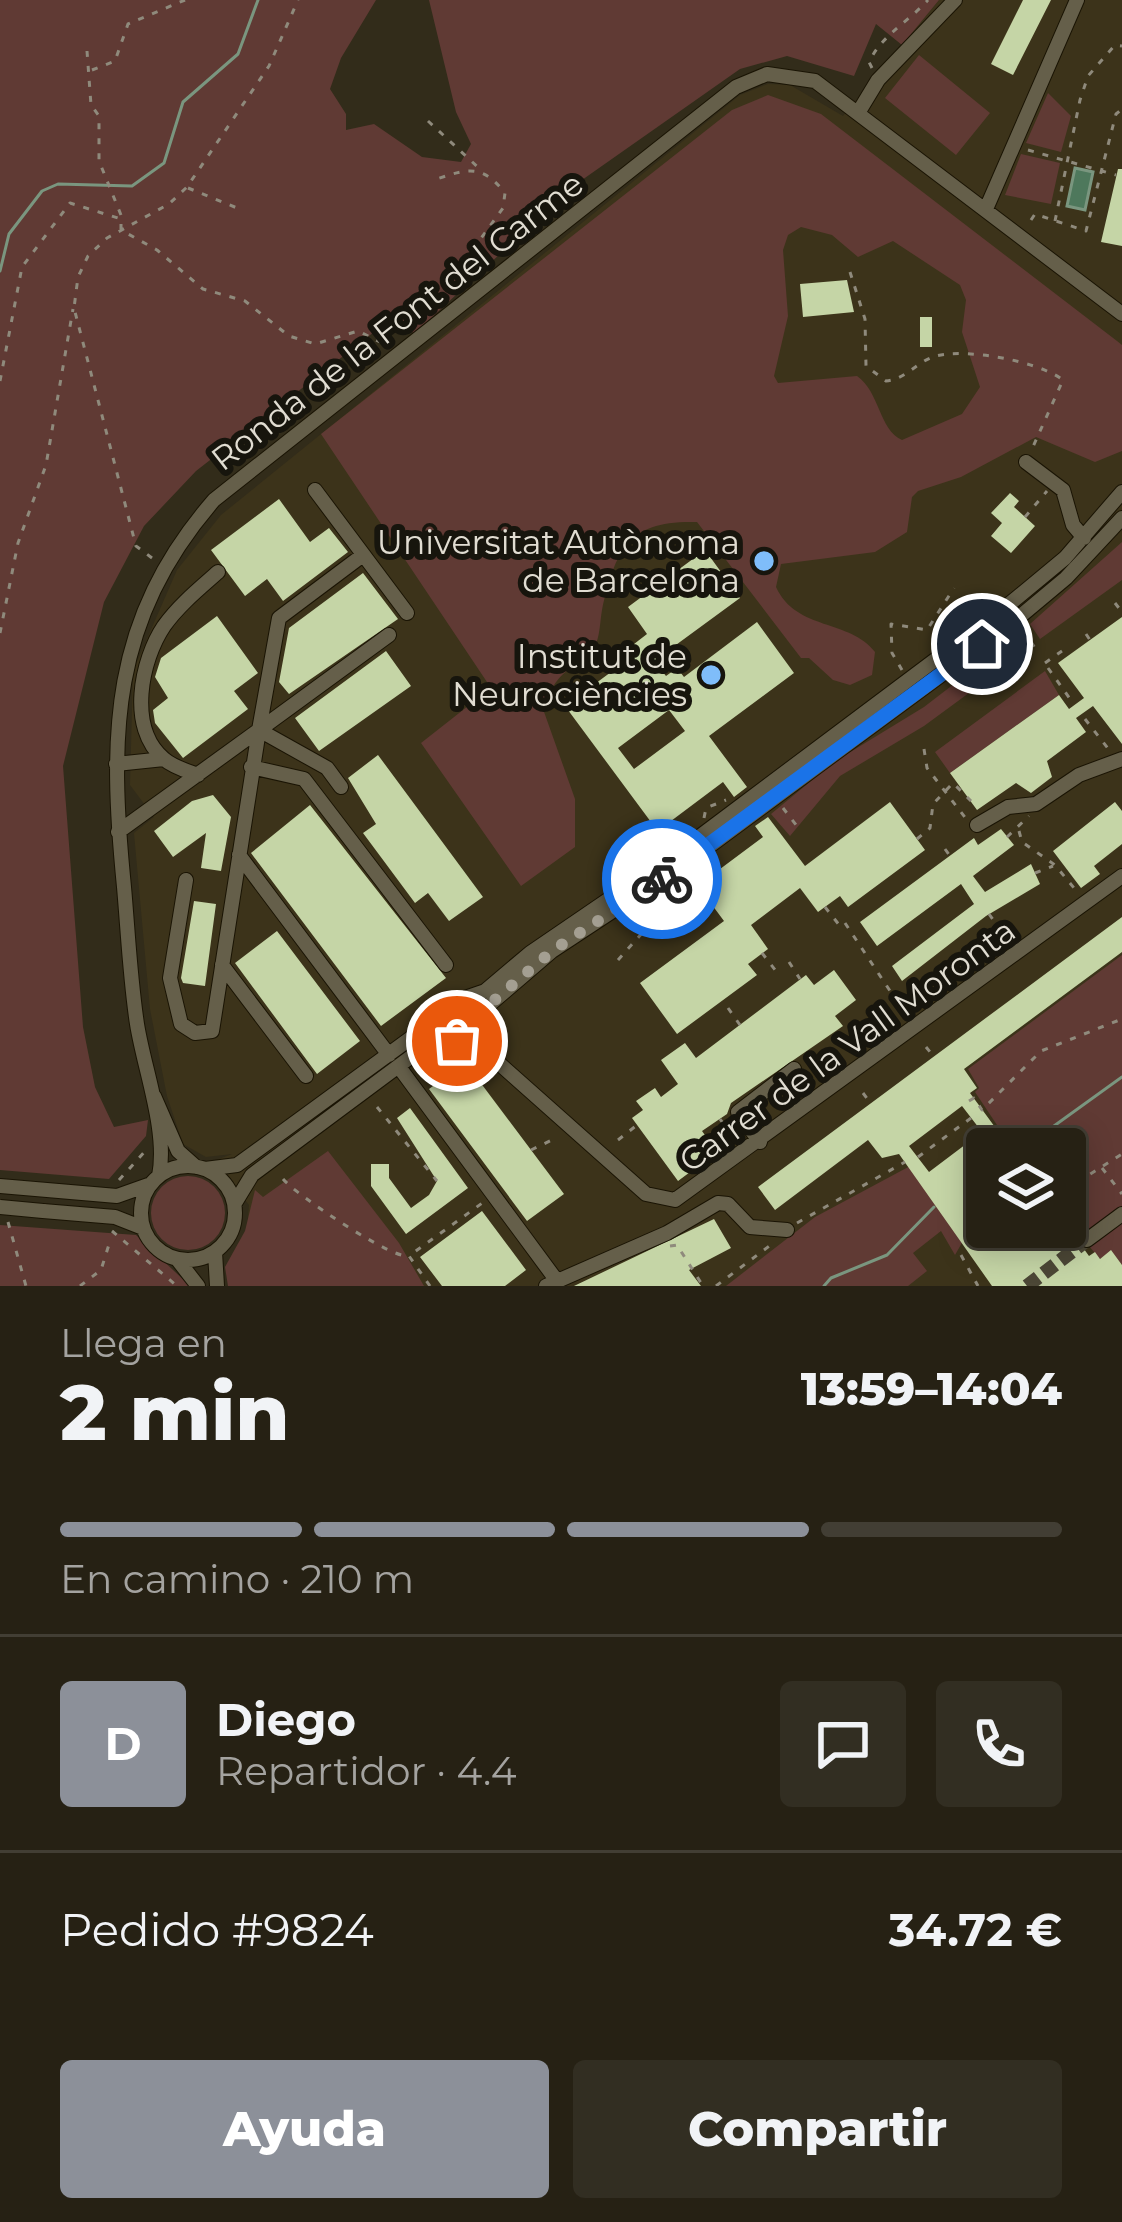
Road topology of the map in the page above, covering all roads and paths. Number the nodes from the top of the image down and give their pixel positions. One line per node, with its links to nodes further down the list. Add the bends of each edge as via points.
1 (185, 0): 8 (path, via 128,24 116,62)
2 (298, 0): 19 (path, via 269,67)
3 (928, 0): 9 (path, via 880,38 869,62)
4 (955, 0): 9 (street)
5 (1077, 0): 20 (street)
6 (1122, 46): 14 (path, via 1088,76)
7 (87, 51): 8 (path)
8 (91, 70): 22 (path, via 99,161)
9 (878, 80): 11 (street)
10 (1122, 109): 15 (path)
11 (858, 113): 20 (street, Ronda de la Font del Carme); 60 (street, Ronda de la Font del Carme, via 790,73 736,87 214,500 143,605 124,672)
12 (428, 121): 16 (path)
13 (1020, 148): 14 (path)
14 (1066, 159): 15 (path); 24 (path)
15 (1104, 168): 17 (path); 24 (path, via 1086,231)
16 (483, 172): 18 (path); 29 (path, via 505,193 503,208 437,299)
17 (1117, 175)
18 (437, 179)
19 (187, 187): 21 (path); 25 (path)
20 (986, 209): 28 (street, Ronda de la Font del Carme)
21 (242, 210)
22 (121, 219): 25 (path); 31 (path, via 70,203 22,267)
23 (1031, 220): 24 (path, via 1035,214)
24 (1055, 221)
25 (121, 230): 27 (path, via 88,256); 30 (path, via 203,289 245,301 289,337 315,344 358,331)
26 (850, 272): 32 (path, via 865,319 866,366 886,381 938,355 1041,366 1064,380)
27 (74, 308): 40 (path, via 136,546); 47 (path, via 46,465 18,543)
28 (1122, 314)
29 (404, 328)
30 (380, 342)
31 (0, 381)
32 (1026, 462): 33 (street)
33 (1051, 486): 36 (path); 38 (street, via 1063,490)
34 (315, 490): 39 (street)
35 (1122, 492): 38 (street)
36 (1025, 517)
37 (1122, 518): 96 (street, via 1017,619 696,856 552,951)
38 (1084, 538): 94 (street, via 944,654)
39 (363, 556): 45 (street); 56 (street, via 280,618)
40 (152, 558)
41 (218, 572): 58 (street, via 164,626 149,655 143,711)
42 (954, 588): 53 (path, via 927,630 891,624 892,653)
43 (1115, 603): 44 (path)
44 (1122, 612)
45 (407, 614)
46 (1023, 629): 51 (path)
47 (0, 633)
48 (1085, 634): 50 (path)
49 (389, 635): 56 (street)
50 (1092, 643)
51 (1035, 648)
52 (1062, 651): 54 (path, via 1046,665)
53 (903, 671)
54 (1073, 703)
55 (1085, 719): 59 (path)
56 (259, 730): 61 (street); 62 (street); 63 (street, via 327,768)
57 (924, 749): 64 (path)
58 (164, 759): 60 (street); 62 (street)
59 (1120, 761): 69 (street)
60 (116, 764): 71 (street, Ronda de la Font del Carme)
61 (251, 767): 75 (street); 90 (street, via 304,779)
62 (198, 775): 71 (street)
63 (341, 787)
64 (944, 790): 67 (path, via 953,783); 69 (path); 73 (path, via 930,828)
65 (700, 800): 66 (path, via 706,808)
66 (734, 800)
67 (971, 801)
68 (783, 808): 70 (path)
69 (975, 826)
70 (800, 830)
71 (118, 832): 111 (street, Ronda de la Font del Carme, via 137,1025)
72 (1007, 837): 77 (path, via 1021,828 1022,842)
73 (917, 839)
74 (945, 849): 76 (path)
75 (239, 855): 89 (street); 107 (street)
76 (950, 856)
77 (1055, 866): 78 (path); 82 (path)
78 (1035, 874)
79 (1122, 876): 121 (street, Carrer de la Vall Moronta)
80 (681, 877): 87 (path, via 677,893)
81 (186, 880): 89 (street, via 170,979 181,1024 195,1033 212,1031)
82 (1074, 888)
83 (825, 907): 100 (path)
84 (989, 914): 85 (path)
85 (1012, 946)
86 (762, 953): 91 (path)
87 (618, 959)
88 (789, 962): 92 (path)
89 (222, 965): 109 (street)
90 (446, 965)
91 (776, 971)
92 (800, 979)
93 (931, 992): 97 (path, via 918,1005)
94 (469, 1000): 96 (street); 98 (street, via 452,1001)
95 (728, 1008): 101 (path)
96 (482, 1011): 102 (street)
97 (922, 1011)
98 (442, 1014): 103 (street, via 443,1029); 107 (street)
99 (1122, 1019): 112 (path, via 1041,1051 982,1110)
100 (909, 1020)
101 (740, 1025)
102 (481, 1031): 103 (street); 105 (street, Carrer de la Vall Moronta)
103 (460, 1040): 105 (street, Carrer de la Vall Moronta); 107 (street)
104 (926, 1046): 106 (path)
105 (493, 1058): 121 (street, Carrer de la Vall Moronta, via 661,1200 686,1196)
106 (935, 1058)
107 (394, 1061): 127 (street, via 237,1165); 136 (street); 137 (street, via 252,1174)
108 (794, 1069): 121 (street, via 738,1112)
109 (306, 1076)
110 (862, 1093): 113 (path)
111 (153, 1095): 127 (street, Ronda de la Font del Carme, via 178,1151); 130 (street, Ronda de la Font del Carme)
112 (969, 1101)
113 (872, 1106)
114 (377, 1107): 132 (path)
115 (971, 1118): 125 (path)
116 (720, 1119): 122 (path)
117 (638, 1125): 119 (path)
118 (554, 1139): 123 (path)
119 (618, 1140)
120 (151, 1142): 133 (path)
121 (760, 1142)
122 (739, 1146)
123 (531, 1150)
124 (1122, 1154): 128 (path)
125 (918, 1157)
126 (905, 1162): 141 (path)
127 (201, 1168): 130 (street); 137 (street, via 228,1187)
128 (1102, 1168): 129 (path); 135 (path)
129 (1086, 1178)
130 (156, 1179): 134 (street, via 117,1196); 140 (street, via 143,1199)
131 (283, 1179): 146 (path, via 384,1252)
132 (437, 1181)
133 (117, 1184)
134 (0, 1186)
135 (1122, 1194)
136 (492, 1196): 146 (path); 150 (street)
137 (235, 1205): 144 (street, via 231,1234)
138 (3, 1209): 140 (street, bridge, via 115,1217); 151 (path)
139 (1122, 1214): 143 (street)
140 (143, 1228): 147 (street)
141 (787, 1230): 142 (street, via 750,1227 718,1202); 158 (path)
142 (672, 1239): 150 (street); 157 (path)
143 (1087, 1240)
144 (215, 1252): 147 (street); 155 (street)
145 (961, 1255): 159 (path)
146 (409, 1256): 149 (path)
147 (177, 1259): 154 (street)
148 (431, 1271): 149 (path)
149 (424, 1278): 156 (path)
150 (551, 1283)
151 (26, 1286)
152 (80, 1286): 153 (path, via 101,1270 112,1235)
153 (177, 1286)
154 (198, 1286)
155 (217, 1286)
156 (430, 1286)
157 (704, 1286)
158 (716, 1286)
159 (976, 1286)

